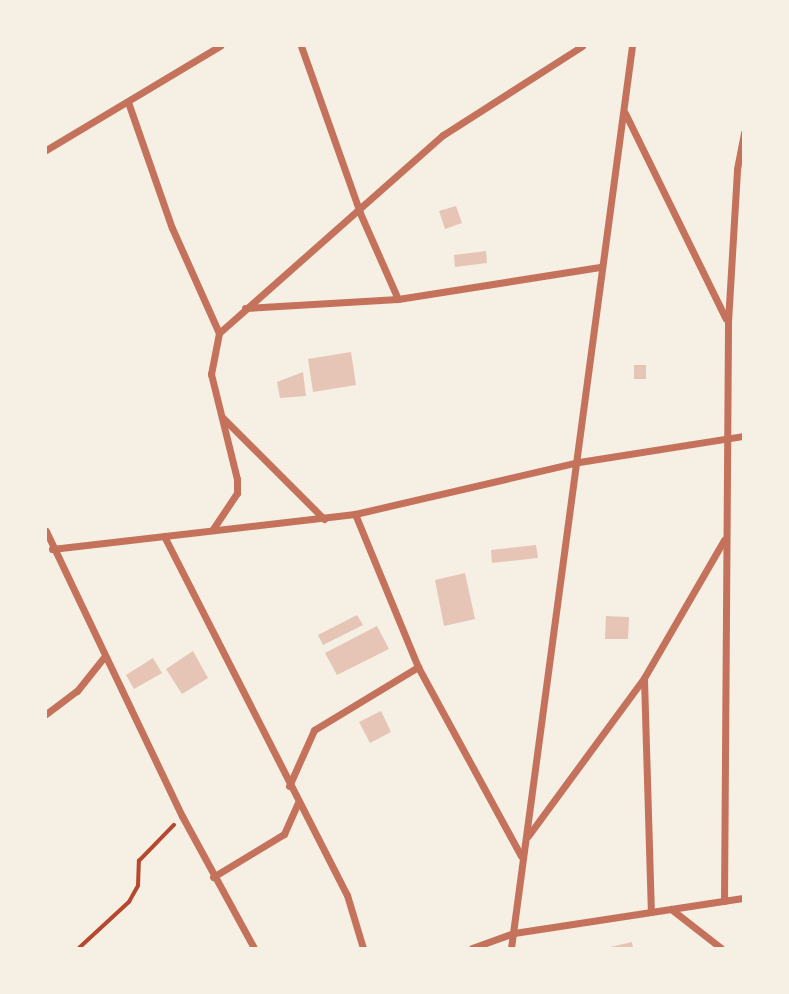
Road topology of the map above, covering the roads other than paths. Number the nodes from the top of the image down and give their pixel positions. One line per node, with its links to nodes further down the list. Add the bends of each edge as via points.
1 (220, 46): 5 (street)
2 (301, 46): 10 (street)
3 (582, 46): 10 (street, via 443,135)
4 (632, 46): 6 (street)
5 (128, 102): 8 (street); 15 (street, via 172,228)
6 (624, 112): 11 (street); 14 (street)
7 (744, 133): 9 (street)
8 (46, 150)
9 (740, 171): 14 (street)
10 (360, 213): 12 (street); 13 (street)
11 (601, 267): 12 (street); 19 (street)
12 (398, 299): 13 (street)
13 (244, 308): 15 (street)
14 (728, 322): 18 (street)
15 (219, 333): 16 (street, via 211,374)
16 (223, 417): 21 (street); 22 (street, via 237,493)
17 (744, 436): 18 (street)
18 (729, 439): 19 (street); 25 (street)
19 (579, 462): 20 (street); 33 (street)
20 (355, 514): 21 (street); 28 (street)
21 (324, 519): 22 (street)
22 (213, 529): 24 (street)
23 (46, 531): 26 (street)
24 (163, 536): 26 (street); 31 (street)
25 (725, 540): 29 (street); 37 (street)
26 (52, 549): 27 (street)
27 (104, 657): 30 (street, via 77,691); 35 (street)
28 (418, 667): 31 (street, via 314,730); 34 (street)
29 (644, 678): 33 (street); 39 (street)
30 (46, 714)
31 (289, 786): 32 (street)
32 (298, 803): 35 (street, via 284,834); 42 (street, via 348,895)
33 (525, 839): 34 (street)
34 (521, 857): 40 (street)
35 (213, 877): 41 (street, via 241,918)
36 (744, 898): 37 (street)
37 (724, 901): 38 (street)
38 (671, 909): 39 (street); 45 (street)
39 (650, 912): 40 (street)
40 (514, 933): 43 (street); 44 (street)
41 (254, 948)
42 (363, 948)
43 (472, 948)
44 (512, 948)
45 (721, 948)

